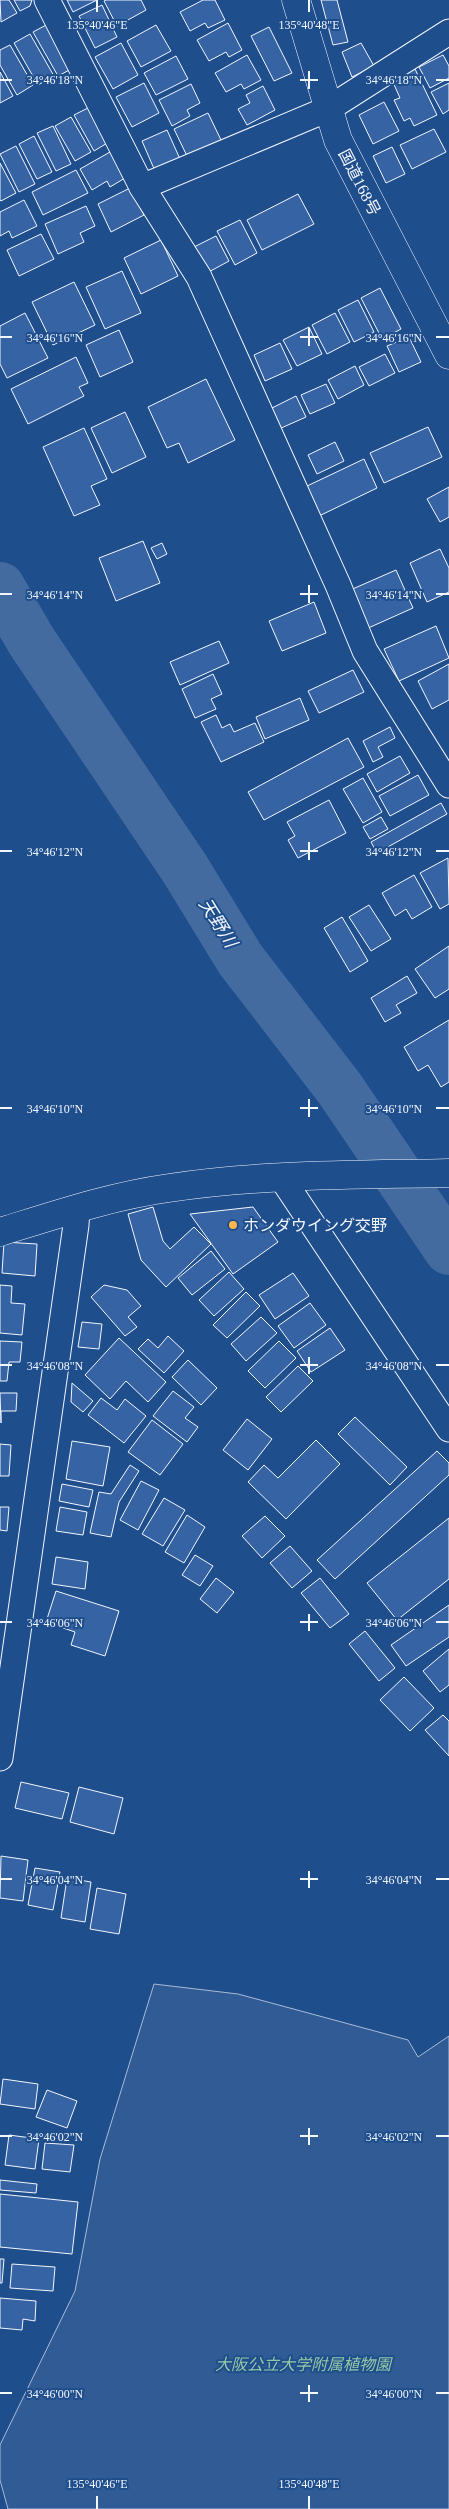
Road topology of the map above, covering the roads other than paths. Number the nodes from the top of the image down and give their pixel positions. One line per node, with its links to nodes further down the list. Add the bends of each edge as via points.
1 (47, 0): 5 (street)
2 (296, 0): 4 (main road, 国道168号)
3 (449, 32): 4 (street)
4 (328, 109): 5 (street); 6 (main road, 国道168号, via 338,140)
5 (142, 187): 7 (street, via 199,277 365,651)
6 (449, 355)
7 (449, 786)
8 (449, 1173): 9 (main road)
9 (291, 1176): 10 (main road, via 168,1188); 12 (street)
10 (77, 1208): 11 (main road); 13 (street)
11 (0, 1232)
12 (449, 1429)
13 (0, 1758)

